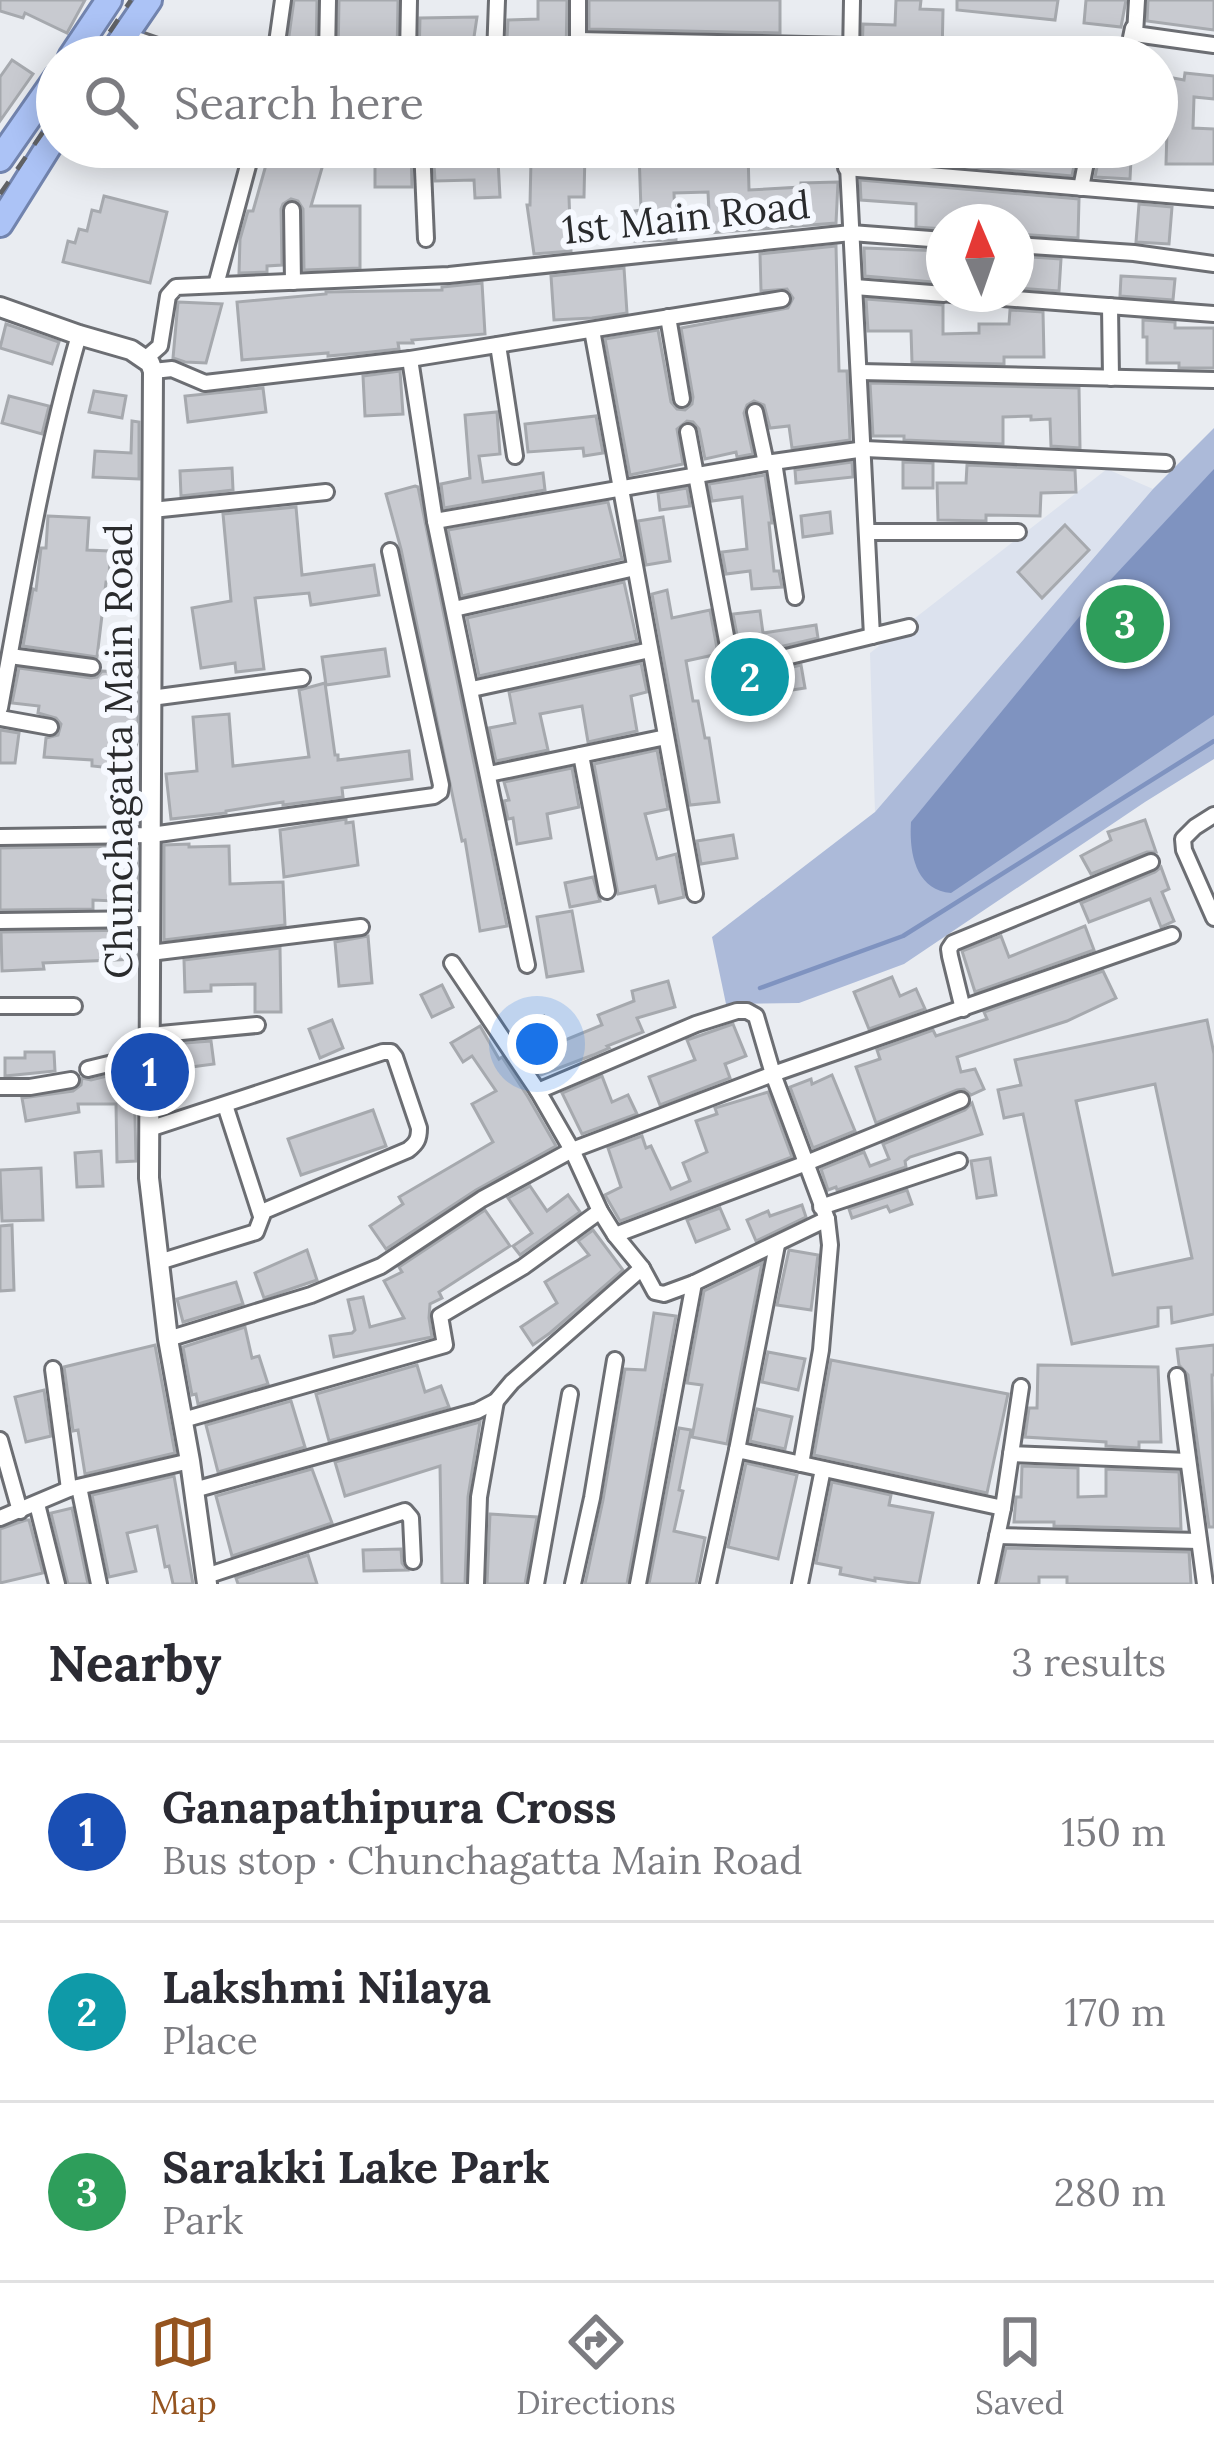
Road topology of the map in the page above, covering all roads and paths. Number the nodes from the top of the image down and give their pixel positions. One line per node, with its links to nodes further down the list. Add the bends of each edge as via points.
1 (109, 0): 12 (highway)
2 (148, 0): 11 (highway)
3 (283, 0): 14 (street)
4 (328, 0): 15 (street)
5 (409, 0): 16 (street)
6 (497, 0): 17 (street)
7 (578, 0): 18 (street)
8 (852, 0): 19 (street)
9 (1137, 0): 10 (street)
10 (1133, 28): 20 (street); 21 (street)
11 (125, 35): 13 (street)
12 (85, 36)
13 (128, 36)
14 (278, 36)
15 (327, 36)
16 (408, 36)
17 (496, 36)
18 (578, 36)
19 (851, 36)
20 (1131, 36)
21 (1141, 36)
22 (1178, 41): 23 (street)
23 (1214, 45)
24 (36, 106): 25 (highway)
25 (3, 152)
26 (36, 167): 34 (highway)
27 (247, 168): 41 (street)
28 (423, 168): 36 (street)
29 (846, 168): 31 (street); 35 (street)
30 (1085, 168): 31 (street)
31 (1081, 188): 32 (street)
32 (1214, 200)
33 (292, 210): 40 (street)
34 (0, 224)
35 (851, 233): 37 (street); 40 (street, 1st Main Road, via 448,275); 42 (street, 1st Main Road)
36 (426, 239)
37 (926, 239)
38 (1034, 246): 39 (street)
39 (1214, 264)
40 (293, 282): 41 (street, 1st Main Road)
41 (216, 285): 54 (street, 1st Main Road, via 171,290)
42 (855, 286): 43 (street); 55 (street, 1st Main Road)
43 (926, 292)
44 (782, 299): 49 (street)
45 (1034, 300): 46 (street)
46 (1110, 306): 48 (street); 56 (street)
47 (0, 307): 51 (street)
48 (1214, 314)
49 (668, 317): 50 (street); 58 (street)
50 (592, 330): 52 (street); 66 (street)
51 (79, 335): 54 (street, via 131,350); 77 (street)
52 (498, 345): 53 (street); 62 (street)
53 (410, 359): 54 (street, via 205,383); 69 (street)
54 (149, 365): 68 (street, Chunchagatta Main Road)
55 (860, 372): 56 (street); 61 (street, 1st Main Road)
56 (1112, 378): 57 (street)
57 (1214, 380)
58 (682, 399)
59 (755, 412): 63 (street)
60 (688, 432): 65 (street)
61 (865, 449): 63 (street); 64 (street); 70 (street, 1st Main Road)
62 (515, 456)
63 (770, 463): 65 (street); 74 (street)
64 (1166, 463)
65 (696, 475): 66 (street); 78 (street, via 732,668)
66 (620, 488): 69 (street); 73 (street)
67 (326, 492): 68 (street)
68 (152, 510): 84 (street, Chunchagatta Main Road)
69 (435, 521): 75 (street)
70 (868, 532): 71 (street); 78 (street, 1st Main Road)
71 (1018, 532)
72 (390, 551): 92 (street, via 440,792)
73 (634, 568): 75 (street); 79 (street)
74 (795, 597)
75 (454, 608): 83 (street)
76 (910, 627): 78 (street)
77 (7, 631): 80 (street)
78 (872, 636)
79 (650, 650): 83 (street); 88 (street)
80 (10, 656): 81 (street); 85 (street)
81 (92, 667)
82 (302, 678): 84 (street)
83 (472, 689): 90 (street)
84 (151, 698): 92 (street, Chunchagatta Main Road)
85 (0, 707)
86 (0, 718): 87 (street)
87 (50, 727)
88 (666, 737): 89 (street); 96 (street)
89 (581, 755): 90 (street); 95 (street)
90 (489, 774): 104 (street)
91 (1214, 815): 97 (street, via 1183,838)
92 (151, 836): 93 (street); 98 (street, Chunchagatta Main Road)
93 (0, 837)
94 (1151, 862): 107 (street, via 952,943)
95 (608, 891)
96 (695, 894)
97 (1214, 918)
98 (150, 919): 99 (street); 102 (street, Chunchagatta Main Road)
99 (0, 921)
100 (361, 927): 102 (street)
101 (1172, 935): 107 (street)
102 (150, 953): 109 (street, Chunchagatta Main Road)
103 (452, 963): 114 (street)
104 (527, 965)
105 (0, 1006): 106 (street)
106 (74, 1006)
107 (963, 1010): 111 (street)
108 (257, 1025): 109 (street)
109 (150, 1045): 110 (street); 117 (street, Chunchagatta Main Road)
110 (88, 1069)
111 (773, 1073): 114 (street, via 756,1016 737,1011); 118 (street); 120 (street)
112 (71, 1080): 113 (street)
113 (0, 1087)
114 (538, 1091): 118 (street)
115 (961, 1100): 120 (street)
116 (225, 1105): 117 (street); 123 (street); 123 (street, via 391,1052 419,1128 408,1150)
117 (149, 1129): 126 (street, Chunchagatta Main Road)
118 (572, 1150): 121 (street); 129 (street, via 381,1266)
119 (959, 1161): 122 (street)
120 (804, 1164): 122 (street); 124 (street)
121 (600, 1211): 124 (street); 136 (street, via 440,1316 445,1345)
122 (824, 1213): 125 (street); 142 (street, via 830,1245 821,1351)
123 (261, 1216): 126 (street, via 256,1232)
124 (614, 1235): 127 (street)
125 (777, 1245): 128 (street); 138 (street)
126 (159, 1262): 129 (street, Chunchagatta Main Road)
127 (642, 1268): 128 (street, via 660,1294); 135 (street)
128 (694, 1283): 159 (street)
129 (168, 1340): 136 (street, Chunchagatta Main Road)
130 (615, 1360): 158 (street)
131 (52, 1369): 144 (street)
132 (1177, 1376): 140 (street)
133 (1022, 1387): 139 (street)
134 (570, 1394): 157 (street)
135 (496, 1401): 145 (street); 156 (street, via 479,1496)
136 (183, 1420): 141 (street, Chunchagatta Main Road)
137 (0, 1440): 148 (street)
138 (737, 1450): 142 (street); 160 (street)
139 (1011, 1454): 140 (street); 147 (street)
140 (1188, 1460): 151 (street)
141 (190, 1461): 144 (street); 145 (street, Chunchagatta Main Road)
142 (801, 1464): 143 (street)
143 (823, 1469): 147 (street); 161 (street)
144 (74, 1488): 146 (street); 155 (street)
145 (194, 1490): 153 (street, Chunchagatta Main Road)
146 (37, 1504): 148 (street); 154 (street)
147 (1003, 1508): 150 (street)
148 (20, 1511): 149 (street)
149 (0, 1518)
150 (997, 1536): 151 (street); 162 (street)
151 (1199, 1541): 163 (street)
152 (413, 1561): 153 (street, via 405,1511)
153 (206, 1580)
154 (57, 1584)
155 (99, 1584)
156 (476, 1584)
157 (536, 1584)
158 (573, 1584)
159 (638, 1584)
160 (708, 1584)
161 (800, 1584)
162 (987, 1584)
163 (1205, 1584)

